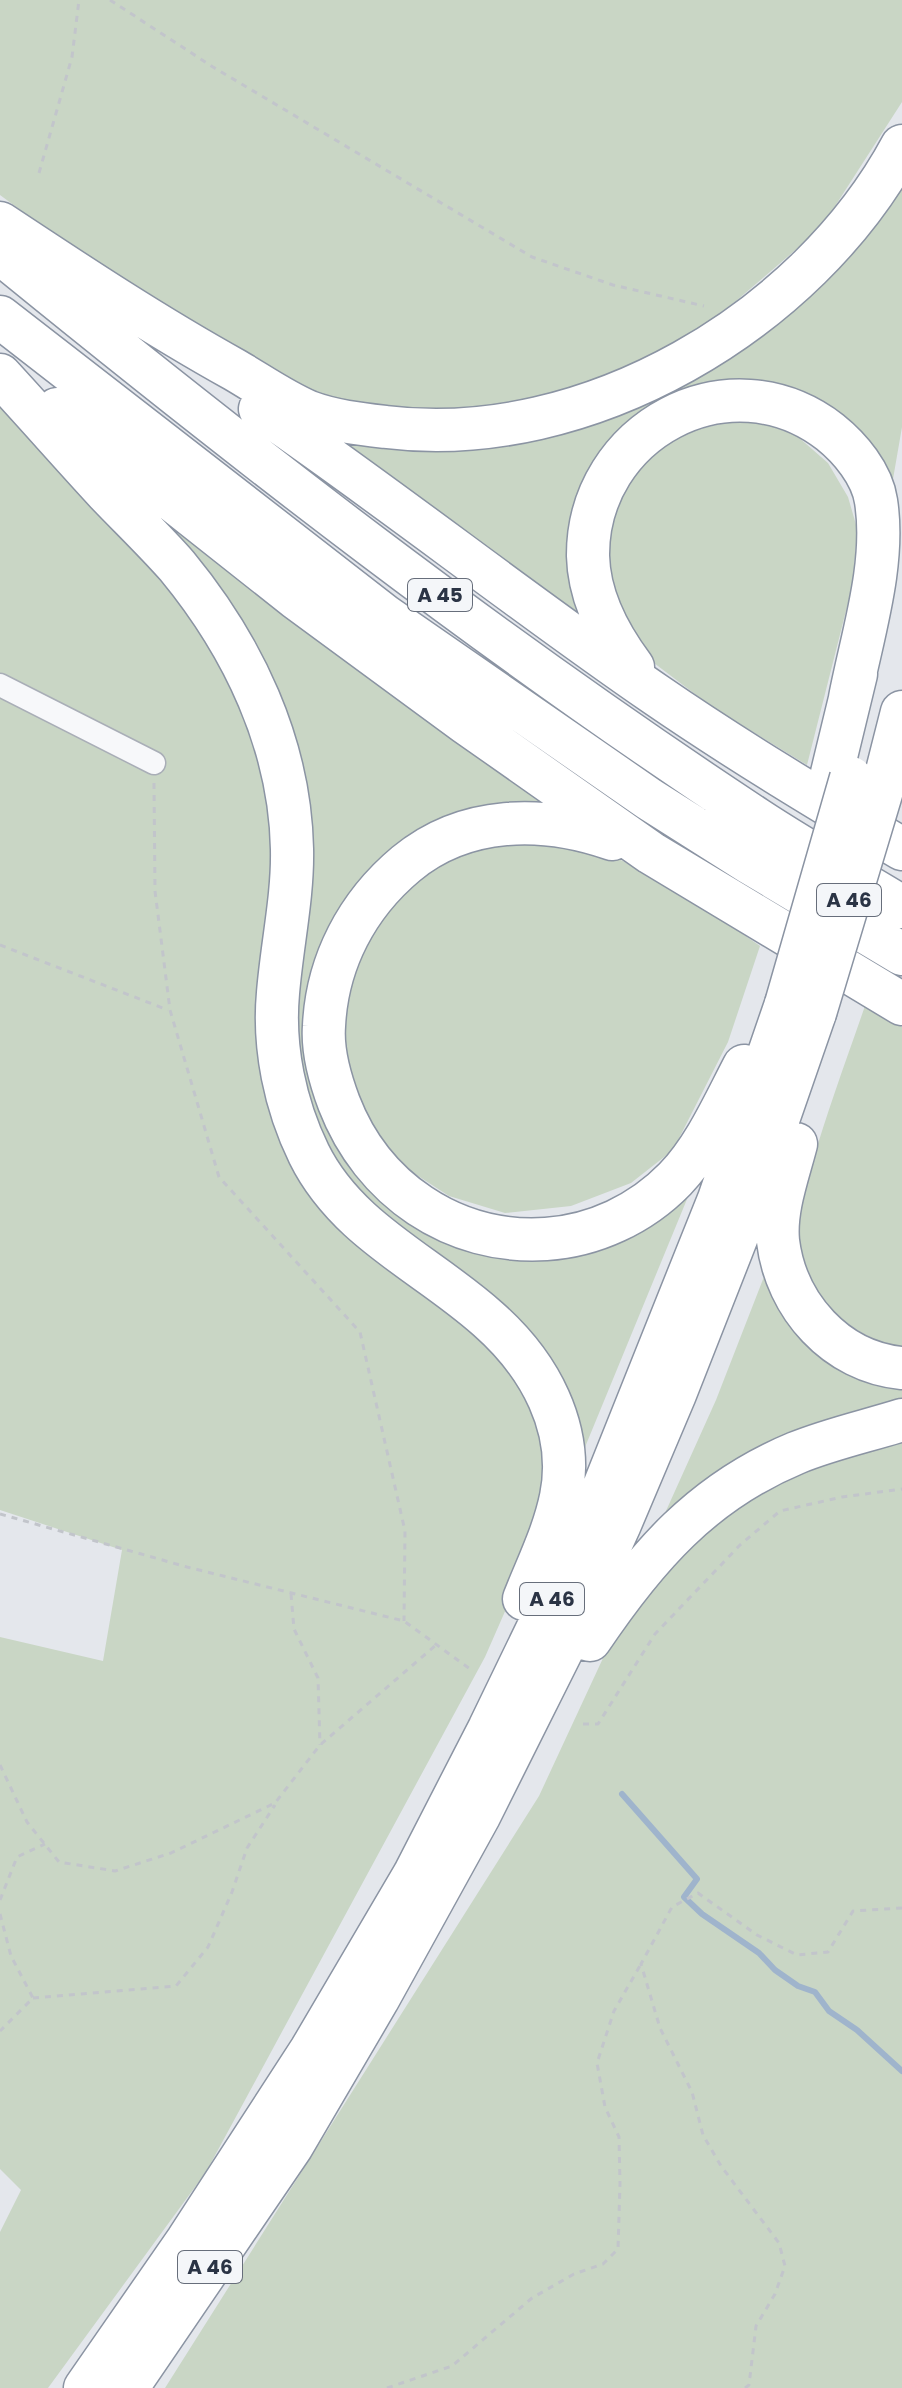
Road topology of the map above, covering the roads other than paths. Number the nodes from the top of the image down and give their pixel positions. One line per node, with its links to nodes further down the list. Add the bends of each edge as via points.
1 (902, 146): 5 (highway, via 845,230 752,317 640,385 533,420 450,431 352,423 309,412)
2 (0, 223): 5 (highway)
3 (0, 253): 18 (highway, A 45, via 175,396 534,666 758,820)
4 (0, 317): 19 (highway, A 45, via 385,616 649,799)
5 (153, 324): 11 (highway, via 245,398)
6 (0, 363): 17 (highway, via 296,598)
7 (0, 375): 27 (highway, via 210,608 263,707 279,753 292,847 277,1036 286,1087 310,1155 355,1217 487,1318 520,1351 556,1414 564,1469 561,1499)
8 (902, 484): 12 (highway)
9 (902, 579): 15 (highway, A 46)
10 (0, 685): 14 (street)
11 (653, 693): 12 (highway, via 613,637 593,588 589,530 597,503 626,451 653,428 712,402 753,400 784,406 842,442 862,467 876,498 880,548); 16 (highway)
12 (850, 698): 15 (highway)
13 (902, 712): 15 (highway, A 46)
14 (154, 763)
15 (867, 784): 21 (highway, A 46, bridge)
16 (902, 849)
17 (651, 853): 20 (highway); 22 (highway, via 557,824 516,822 448,839 408,862 361,912 336,959 328,988 327,1066 344,1117 386,1179 429,1212 488,1235 572,1237 614,1222 675,1179 701,1145)
18 (902, 907)
19 (902, 954)
20 (902, 1004)
21 (800, 1009): 22 (highway); 23 (highway); 28 (highway, A 46, via 737,1236 578,1617 479,1816); 29 (highway, A 46, via 586,1529 489,1729 414,1875 311,2050)
22 (750, 1054): 27 (highway, via 582,1485)
23 (806, 1105): 24 (highway, via 781,1202 778,1240 788,1282 804,1312 833,1341 864,1360); 26 (highway, via 696,1400)
24 (902, 1368)
25 (902, 1420): 26 (highway, via 795,1454 713,1501 650,1558)
26 (590, 1640): 28 (highway, via 467,1888 355,2067)
27 (487, 1659): 29 (highway, via 401,1865)
28 (292, 2146): 31 (highway, A 46)
29 (241, 2156): 30 (highway, A 46)
30 (85, 2388)
31 (127, 2388)

